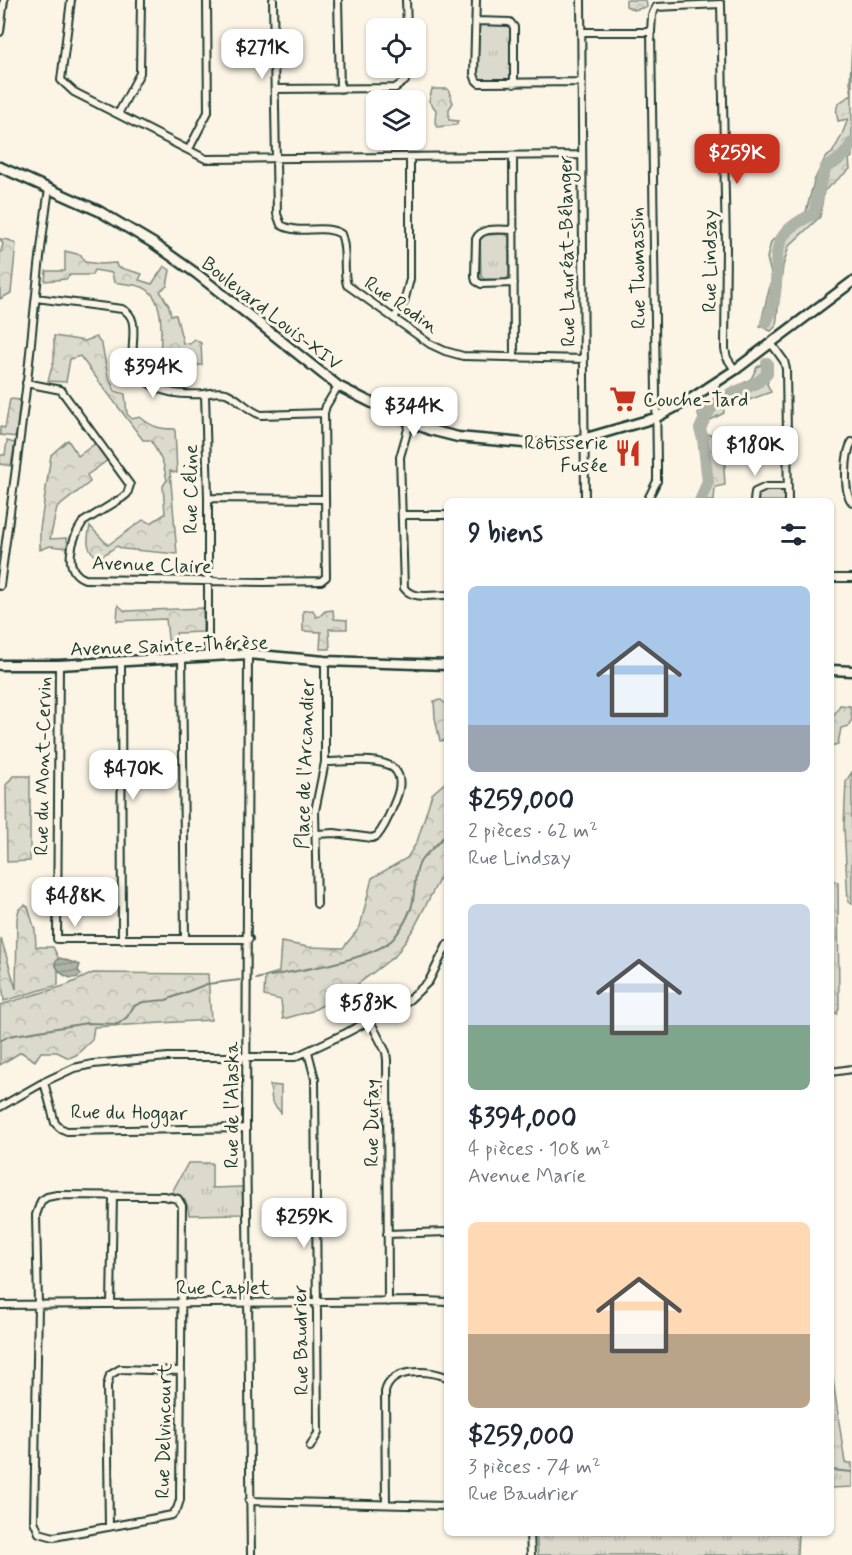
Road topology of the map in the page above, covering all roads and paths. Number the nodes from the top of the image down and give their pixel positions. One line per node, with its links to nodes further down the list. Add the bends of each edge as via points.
1 (4, 0): 12 (street)
2 (71, 0): 20 (street, via 61,80 74,92)
3 (141, 0): 20 (street, via 140,73)
4 (207, 0): 21 (street, via 208,112)
5 (273, 0): 18 (street)
6 (338, 0): 19 (street)
7 (406, 0): 10 (street)
8 (476, 0): 11 (street)
9 (580, 0): 13 (street, Rue Lauréat-Bélanger)
10 (407, 18)
11 (477, 21): 17 (street, via 510,22 514,27); 17 (street, via 476,80)
12 (0, 32)
13 (580, 32): 14 (street); 16 (street, Rue Lauréat-Bélanger)
14 (651, 32): 36 (street, Rue Lindsay, via 657,7 721,4 725,349); 41 (street, Rue Thomassin)
15 (405, 78): 19 (street, via 395,88)
16 (581, 82): 17 (street); 22 (street, Rue Lauréat-Bélanger)
17 (514, 84)
18 (275, 89): 19 (street); 25 (street)
19 (340, 89)
20 (118, 114): 21 (street)
21 (189, 149): 25 (street, via 206,159)
22 (581, 154): 23 (street); 35 (street, Rue Lauréat-Bélanger)
23 (513, 156): 24 (street); 28 (street)
24 (410, 158): 25 (street); 32 (street, via 410,279 404,302)
25 (276, 159): 32 (street, Rue Rodin, via 277,214 281,225 293,230 330,229 341,234 346,245 346,285)
26 (0, 167): 27 (main road, Boulevard Louis-XIV)
27 (49, 189): 31 (street); 38 (main road, Boulevard Louis-XIV, via 99,211 153,243)
28 (514, 230): 30 (street); 30 (street, via 483,230 478,234 476,280 481,284)
29 (852, 282): 33 (main road, Boulevard Louis-XIV)
30 (514, 283): 34 (street)
31 (36, 298): 37 (street); 39 (street, via 128,311 134,320 132,361 141,377 170,393)
32 (394, 318): 34 (street, Rue Rodin, via 445,351 463,356)
33 (771, 343): 36 (main road, Boulevard Louis-XIV); 45 (street, via 786,369)
34 (514, 358): 35 (street, Rue Rodin)
35 (584, 359): 43 (street, Rue Lauréat-Bélanger)
36 (735, 370): 41 (main road, Boulevard Louis-XIV)
37 (26, 383): 57 (street, Avenue Claire, via 62,390 130,485 127,494 80,527 71,557 77,576); 58 (street)
38 (338, 386): 40 (street); 42 (main road, Boulevard Louis-XIV)
39 (205, 394): 40 (street, via 225,393 261,415); 46 (street, Rue Céline)
40 (324, 414): 51 (street)
41 (655, 417): 43 (main road, Boulevard Louis-XIV); 48 (street, Rue Thomassin, via 657,481)
42 (410, 422): 43 (main road, Boulevard Louis-XIV, via 459,437 503,442 569,442); 53 (street, via 400,457)
43 (585, 438): 47 (street, Rue Lauréat-Bélanger)
44 (852, 442): 52 (street, via 847,454 847,491)
45 (788, 486): 49 (street, via 759,488); 50 (street)
46 (208, 498): 51 (street); 57 (street, Rue Céline)
47 (585, 498)
48 (648, 498)
49 (754, 498)
50 (788, 498)
51 (325, 499): 57 (street, Avenue Claire, via 326,577 321,581)
52 (852, 502)
53 (403, 515): 54 (street); 59 (street, via 404,588 419,596)
54 (444, 515)
55 (834, 578): 56 (street)
56 (852, 578)
57 (206, 582): 61 (street, Rue Céline)
58 (0, 586)
59 (444, 595)
60 (248, 654): 61 (main road, Avenue Sainte-Thérèse); 63 (main road, Avenue Sainte-Thérèse); 74 (street, Rue de l'Alaska)
61 (208, 657): 62 (main road, Avenue Sainte-Thérèse)
62 (182, 658): 64 (main road, Avenue Sainte-Thérèse); 73 (street)
63 (325, 661): 65 (main road, Avenue Sainte-Thérèse); 70 (street, Place de l'Arcandier)
64 (121, 662): 67 (main road, Avenue Sainte-Thérèse); 75 (street)
65 (444, 664)
66 (0, 665): 67 (main road, Avenue Sainte-Thérèse)
67 (59, 665): 75 (street, Rue du Mont-Cervin, via 57,939)
68 (834, 670): 69 (main road)
69 (852, 671)
70 (325, 762): 71 (street, Place de l'Arcandier, via 315,811); 71 (street, via 384,762 396,769 401,781 391,813 377,836)
71 (317, 834): 72 (street, Place de l'Arcandier)
72 (317, 904)
73 (185, 939): 74 (street); 75 (street)
74 (249, 939): 79 (street, Rue de l'Alaska)
75 (122, 940)
76 (444, 952): 77 (street, via 420,992)
77 (370, 1021): 78 (street); 87 (street, Rue Dufay, via 387,1060)
78 (308, 1052): 79 (street, via 295,1057); 92 (street, Rue Baudrier, via 315,1079)
79 (248, 1056): 82 (street, via 168,1057 93,1064); 84 (street, Rue de l'Alaska)
80 (852, 1069): 81 (street)
81 (834, 1072)
82 (44, 1082): 83 (street); 84 (street, Rue du Hoggar, via 55,1123 67,1131)
83 (0, 1107)
84 (246, 1128): 91 (street, Rue de l'Alaska)
85 (113, 1196): 90 (street, Rue Delvincourt, via 178,1199 182,1206); 93 (street); 95 (street, via 57,1195 41,1201 36,1215)
86 (444, 1232): 87 (street)
87 (387, 1234): 88 (street, Rue Dufay)
88 (388, 1302): 89 (street, Rue Caplet); 92 (street, Rue Caplet)
89 (444, 1302)
90 (183, 1303): 91 (street, Rue Caplet); 93 (street, Rue Caplet); 96 (street, Rue Delvincourt)
91 (249, 1303): 92 (street, Rue Caplet); 99 (street, Rue de l'Alaska)
92 (316, 1303): 98 (street, Rue Baudrier, via 318,1433)
93 (111, 1304): 95 (street, Rue Caplet)
94 (0, 1305): 95 (street, Rue Caplet)
95 (38, 1305): 102 (street, Rue Delvincourt, via 36,1529 46,1537 54,1537)
96 (181, 1371): 102 (street, Rue Delvincourt, via 177,1509 172,1515); 102 (street, via 120,1369 110,1375)
97 (444, 1376): 100 (street, via 400,1374 386,1386)
98 (310, 1447)
99 (249, 1501): 100 (street); 104 (street, Rue de l'Alaska)
100 (386, 1504): 101 (street)
101 (444, 1506)
102 (109, 1527)
103 (530, 1536): 105 (street)
104 (251, 1555)
105 (531, 1555)

